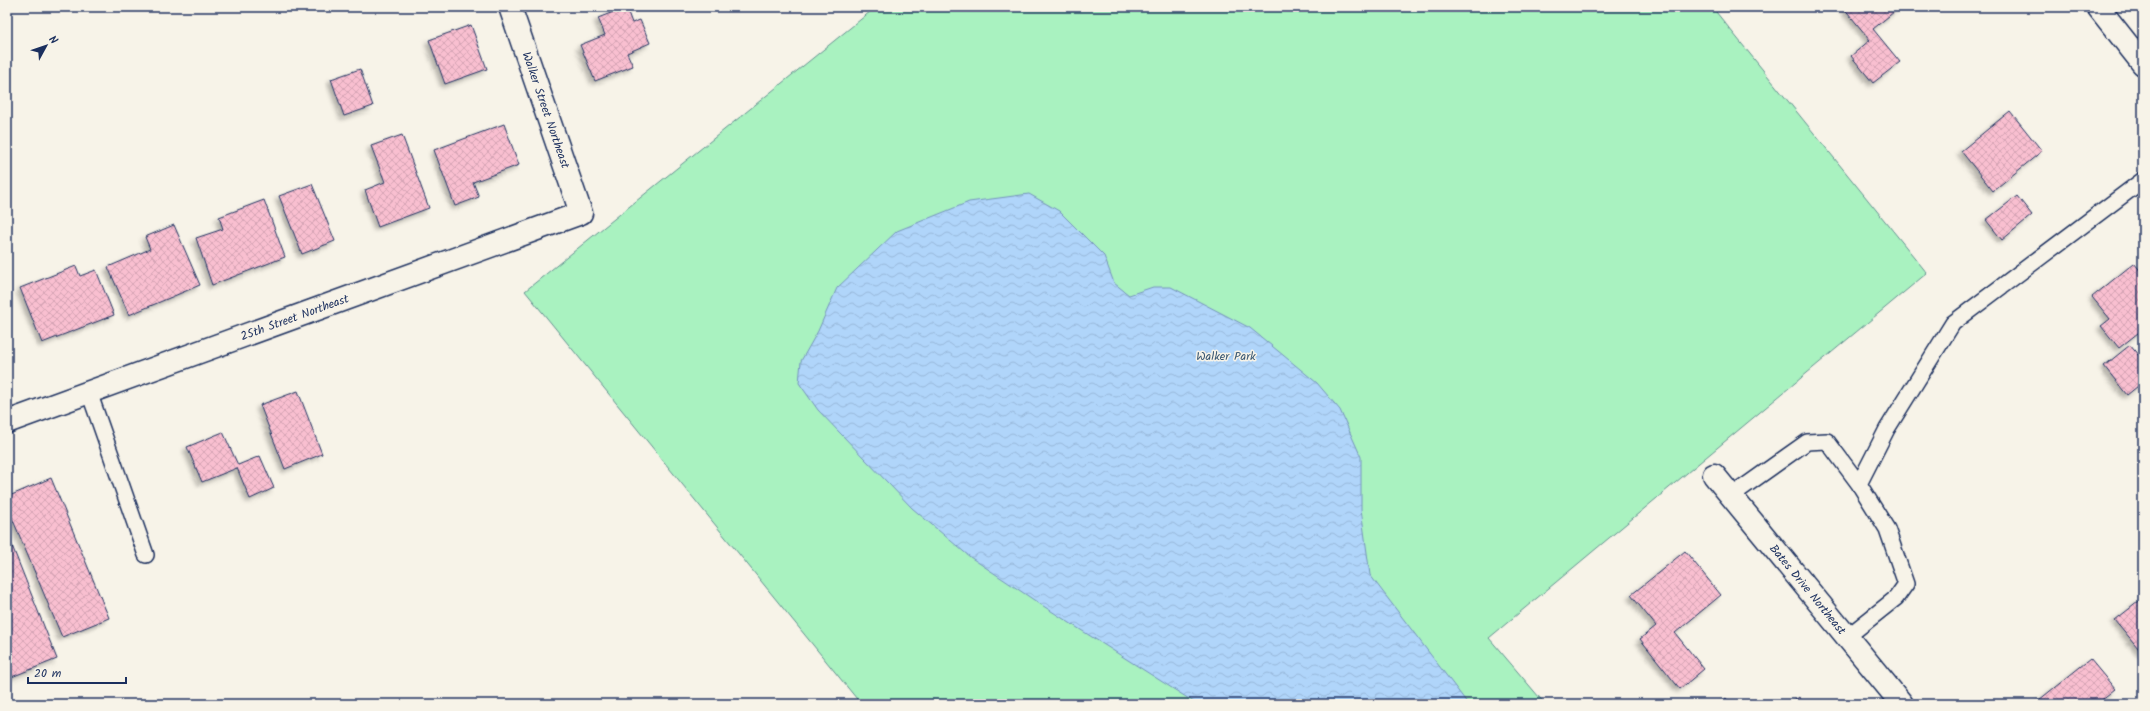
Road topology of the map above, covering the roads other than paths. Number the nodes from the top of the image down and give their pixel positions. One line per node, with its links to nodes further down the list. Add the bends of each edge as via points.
1 (510, 7): 5 (street, Walker Street Northeast)
2 (2098, 7): 3 (street)
3 (2143, 64)
4 (2143, 180): 9 (lane, via 1953,323 1887,429)
5 (581, 213): 6 (street, 25th Street Northeast)
6 (89, 392): 7 (street, 25th Street Northeast); 11 (lane)
7 (7, 422)
8 (1714, 475): 10 (street, Bates Drive Northeast)
9 (1859, 484): 10 (lane, via 1827,441 1807,442); 12 (lane, via 1887,529 1906,584 1896,598)
10 (1731, 496): 12 (street, Bates Drive Northeast)
11 (146, 555)
12 (1847, 638): 13 (street, Bates Drive Northeast)
13 (1902, 704)

